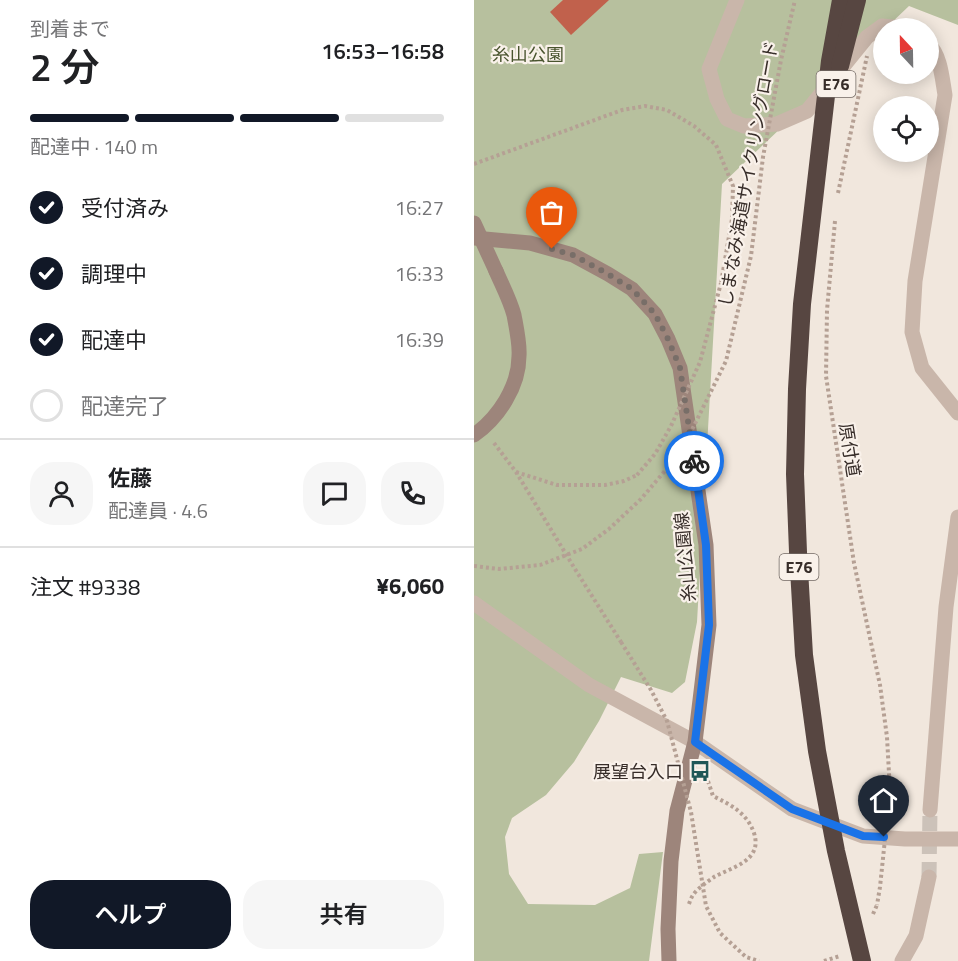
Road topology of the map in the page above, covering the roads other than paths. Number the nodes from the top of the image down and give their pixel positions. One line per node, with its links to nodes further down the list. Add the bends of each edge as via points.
1 (737, 0): 4 (street, via 710,69 717,99 727,119 744,126 777,124 807,111)
2 (841, 0): 6 (highway, E76, bridge)
3 (857, 0): 6 (highway, E76, bridge)
4 (873, 33)
5 (939, 64): 9 (street, via 945,95 915,281 912,332 922,368)
6 (816, 167): 18 (highway, E76, bridge, via 797,389 798,552 804,655 817,751)
7 (474, 223): 10 (main road, bridge, via 513,312 519,357 515,382 502,406)
8 (474, 238): 13 (main road, 糸山公園線, via 530,243 573,255 632,289 655,314 668,339 680,368 706,545 709,625)
9 (958, 413)
10 (479, 432)
11 (958, 517): 14 (street, via 946,607)
12 (474, 603): 13 (street, via 589,685)
13 (695, 742): 15 (street, via 792,809 863,836); 17 (main road, 糸山公園線, via 677,811 671,861)
14 (930, 810)
15 (958, 839)
16 (929, 877): 19 (street, via 916,936)
17 (669, 961)
18 (862, 961)
19 (902, 961)

